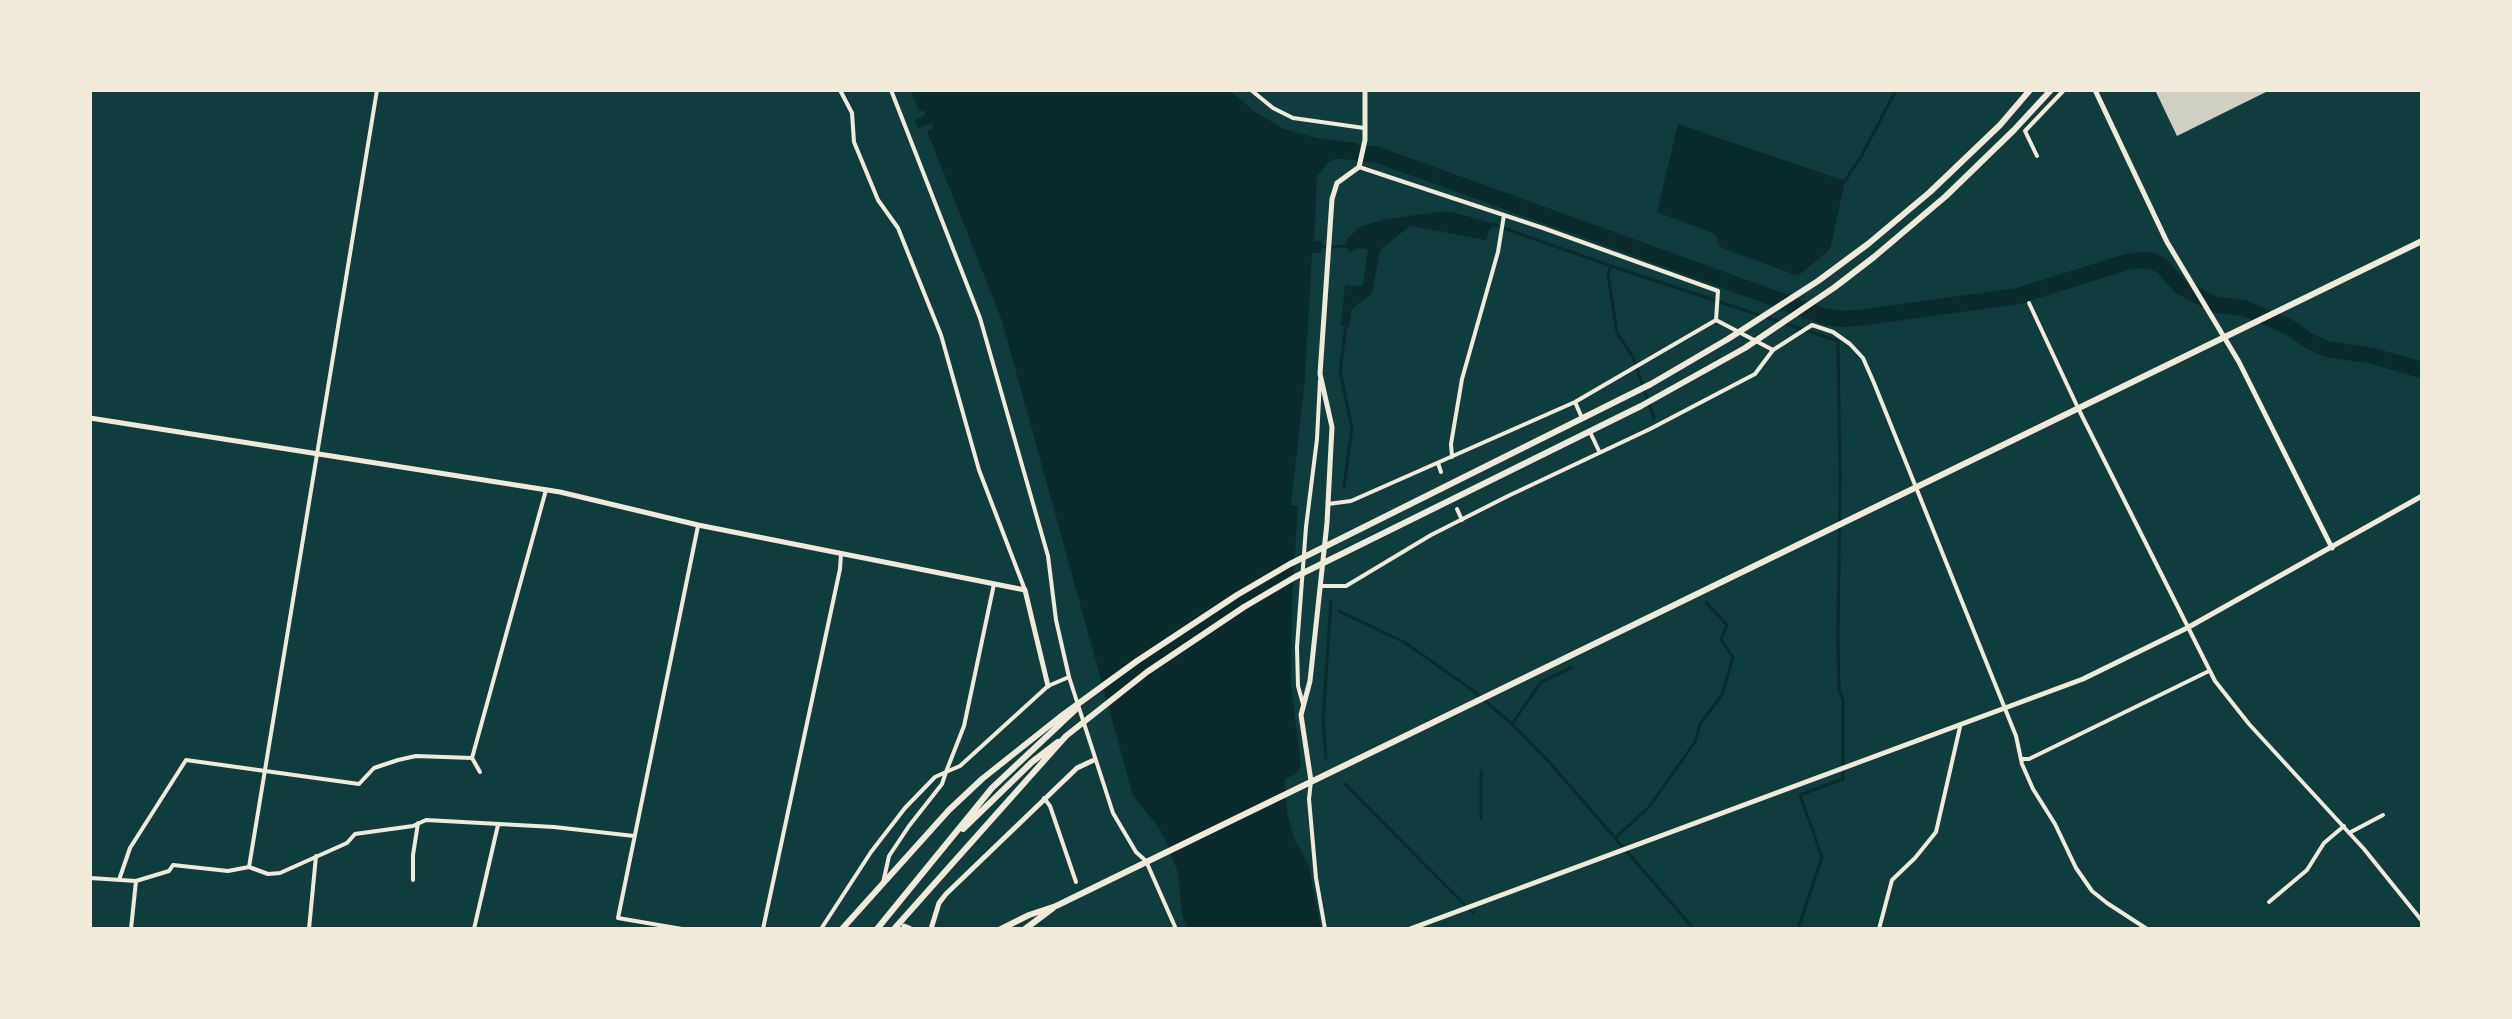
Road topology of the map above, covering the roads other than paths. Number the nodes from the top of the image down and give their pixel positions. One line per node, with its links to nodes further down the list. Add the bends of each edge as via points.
1 (377, 90): 26 (street)
2 (840, 90): 41 (street, via 852,113 854,142 878,200 898,228 941,335 979,470)
3 (891, 90): 44 (street, via 980,318 1048,556)
4 (1251, 90): 10 (street, via 1293,118)
5 (1365, 90): 10 (street)
6 (2030, 90): 23 (highway, via 1930,192 1818,281 1651,384)
7 (2051, 90): 24 (highway, via 1946,196 1835,287 1745,348)
8 (2064, 90): 11 (street, via 2025,131)
9 (2095, 90): 17 (street, via 2167,242)
10 (1364, 128): 12 (street)
11 (2037, 156)
12 (1359, 167): 13 (street); 19 (street, via 1334,190)
13 (1504, 215): 16 (street, via 1718,291); 27 (street, via 1462,379)
14 (2422, 241): 17 (highway)
15 (2029, 303): 21 (street)
16 (1716, 320): 18 (street); 20 (street)
17 (2224, 338): 21 (highway); 37 (street)
18 (1773, 350): 25 (street, via 1755,374); 30 (street, via 1812,325 1842,337 1863,358)
19 (1320, 374): 33 (street, via 1332,427); 46 (street, via 1297,647)
20 (1575, 402): 23 (street); 27 (street)
21 (2078, 408): 30 (highway); 42 (street)
22 (90, 418): 26 (street)
23 (1582, 418): 48 (highway, via 1237,595 1137,661)
24 (1590, 431): 25 (street); 50 (highway, via 1343,551 1244,607)
25 (1599, 451): 35 (street)
26 (317, 453): 31 (street); 54 (street)
27 (1452, 457): 28 (street)
28 (1438, 463): 29 (street); 33 (street, via 1351,501)
29 (1441, 472)
30 (1915, 487): 47 (street); 57 (highway)
31 (546, 490): 36 (street); 51 (street)
32 (2422, 496): 37 (street)
33 (1328, 504): 40 (street)
34 (1457, 509): 35 (street)
35 (1462, 520): 40 (street, via 1346,586)
36 (698, 525): 38 (street); 64 (street)
37 (2332, 548): 42 (street)
38 (841, 554): 39 (street); 83 (street)
39 (994, 584): 41 (street); 56 (street, via 964,726)
40 (1318, 586): 46 (street, via 1310,681)
41 (1025, 590): 45 (street)
42 (2187, 628): 43 (street); 47 (street)
43 (2209, 671): 52 (street); 62 (street, via 2249,724)
44 (1069, 677): 45 (street); 53 (street)
45 (1048, 686): 56 (street, via 960,766)
46 (1303, 704): 57 (street)
47 (2005, 710): 49 (street); 52 (street)
48 (1061, 720): 66 (highway, via 992,788); 74 (highway, via 982,779)
49 (1960, 727): 93 (street); 94 (street, via 1936,832 1892,880)
50 (1066, 736): 66 (highway); 78 (highway)
51 (472, 758): 54 (street, via 398,760 374,768 359,784); 55 (street)
52 (2021, 759): 95 (street, via 2092,891)
53 (1094, 760): 58 (street); 67 (street, via 1113,813)
54 (265, 770): 68 (street); 70 (street, via 186,760 130,848)
55 (480, 772)
56 (946, 772): 74 (street, via 889,856); 84 (street, via 905,808)
57 (1311, 781): 67 (highway); 92 (street, via 1316,878)
58 (1044, 798): 73 (street); 88 (street, via 943,898)
59 (2383, 815): 63 (street)
60 (418, 823): 61 (street); 65 (street, via 355,834); 71 (street)
61 (498, 825): 64 (street); 81 (street)
62 (2344, 826): 63 (street); 75 (street, via 2324,843 2307,870)
63 (2349, 833): 77 (street)
64 (634, 836): 82 (street, via 618,918)
65 (316, 856): 68 (street, via 280,873); 80 (street)
66 (935, 857): 86 (highway)
67 (1146, 861): 76 (highway); 91 (street)
68 (249, 867): 72 (street, via 228,871 173,865)
69 (90, 878): 70 (street)
70 (119, 880): 72 (street)
71 (413, 880)
72 (136, 881): 79 (street)
73 (1076, 882)
74 (882, 884): 85 (highway)
75 (2269, 902)
76 (1056, 906): 89 (highway); 90 (highway)
77 (2422, 921)
78 (906, 926): 87 (highway)
79 (131, 929)
80 (309, 929)
81 (474, 929)
82 (682, 929)
83 (763, 929)
84 (821, 929)
85 (842, 929)
86 (877, 929)
87 (894, 929)
88 (931, 929)
89 (1001, 929)
90 (1025, 929)
91 (1176, 929)
92 (1325, 929)
93 (1410, 929)
94 (1879, 929)
95 (2147, 929)

